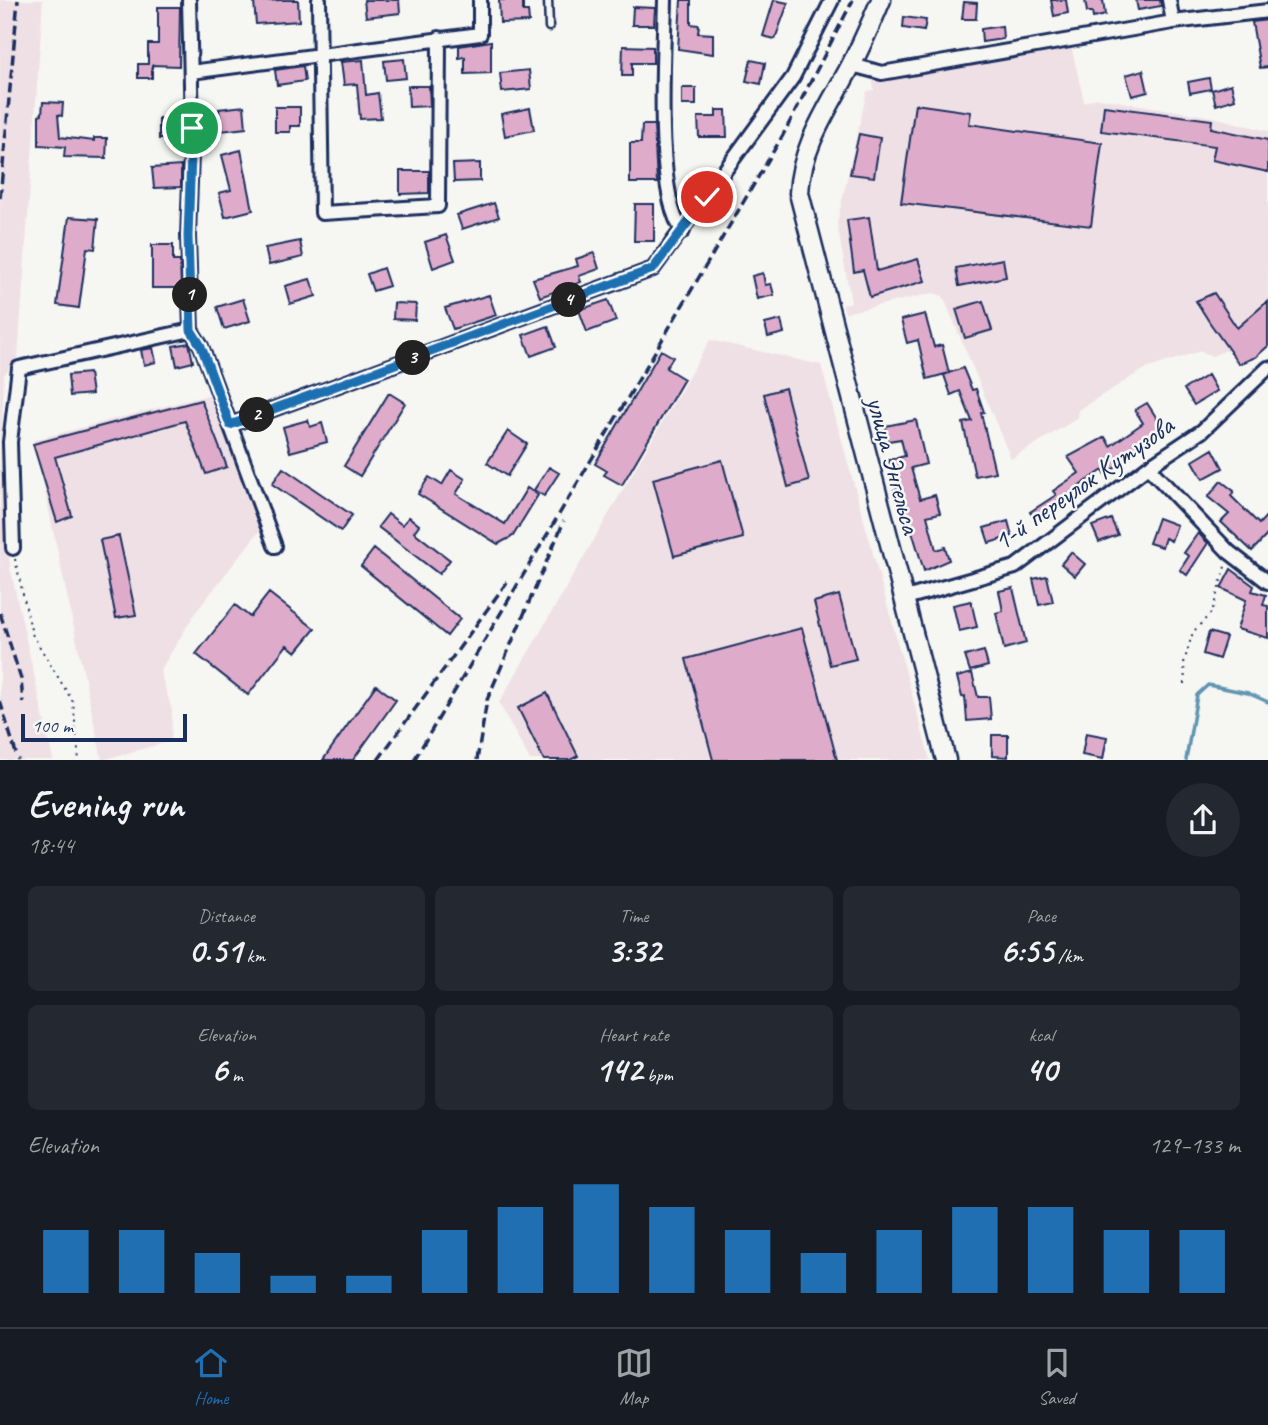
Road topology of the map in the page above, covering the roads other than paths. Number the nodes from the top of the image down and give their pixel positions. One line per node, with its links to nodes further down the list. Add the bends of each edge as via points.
1 (189, 0): 15 (street)
2 (319, 0): 13 (street)
3 (480, 0): 12 (street, via 480,34)
4 (548, 0): 11 (lane)
5 (665, 0): 16 (street, via 668,195)
6 (832, 0): 16 (street, via 793,77)
7 (881, 0): 14 (street, улица Энгельса)
8 (1169, 0): 10 (street)
9 (1268, 10): 10 (street)
10 (1173, 22): 14 (street, via 882,73)
11 (549, 27)
12 (439, 37): 13 (street); 13 (street, via 438,206 322,213)
13 (321, 53): 15 (street)
14 (852, 65): 24 (street, улица Энгельса, via 808,146 799,182 801,214)
15 (191, 72): 17 (street)
16 (683, 231): 19 (street, via 653,269)
17 (191, 330): 19 (street); 22 (street, via 19,368 10,442)
18 (1268, 368): 20 (street, 1-й переулок Кутузова, via 1202,431)
19 (230, 425): 21 (street)
20 (1147, 467): 23 (street, via 1229,552); 24 (street, 1-й переулок Кутузова, via 1015,566)
21 (275, 546)
22 (13, 548)
23 (1268, 582)
24 (902, 599): 25 (street, улица Энгельса)
25 (946, 760)

